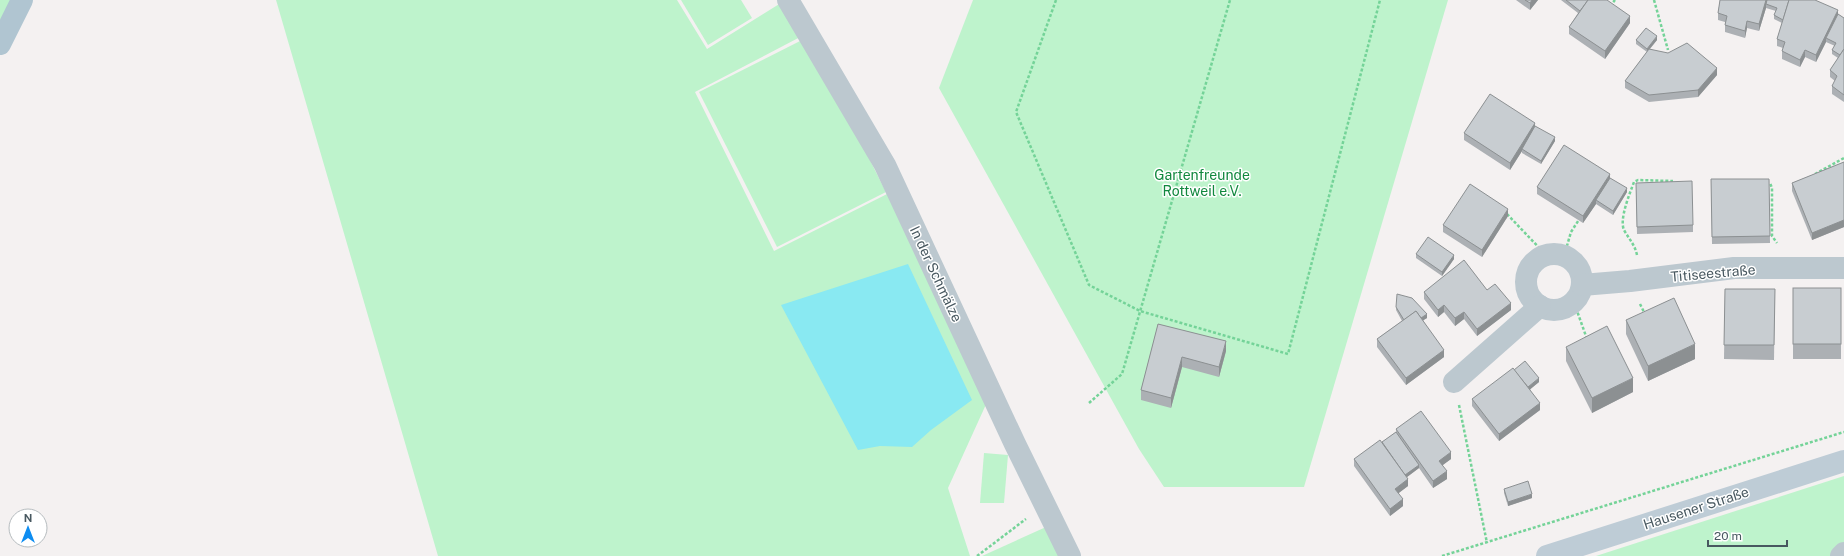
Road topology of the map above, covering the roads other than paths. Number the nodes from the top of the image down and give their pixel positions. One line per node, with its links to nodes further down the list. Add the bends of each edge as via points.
1 (22, 0): 3 (main road)
2 (788, 0): 10 (street, In der Schmälze, via 885,165)
3 (0, 44)
4 (1844, 268): 5 (street, Titiseestraße, via 1734,268 1641,280)
5 (1578, 293): 6 (street, via 1567,307 1549,309); 6 (street, via 1582,276 1572,260 1555,256 1538,259 1531,266 1526,283 1528,292)
6 (1540, 306): 7 (street)
7 (1454, 382)
8 (1844, 461): 11 (main road, Hausener Straße)
9 (1844, 553): 12 (street)
10 (1070, 556)
11 (1547, 556)
12 (1841, 556)

